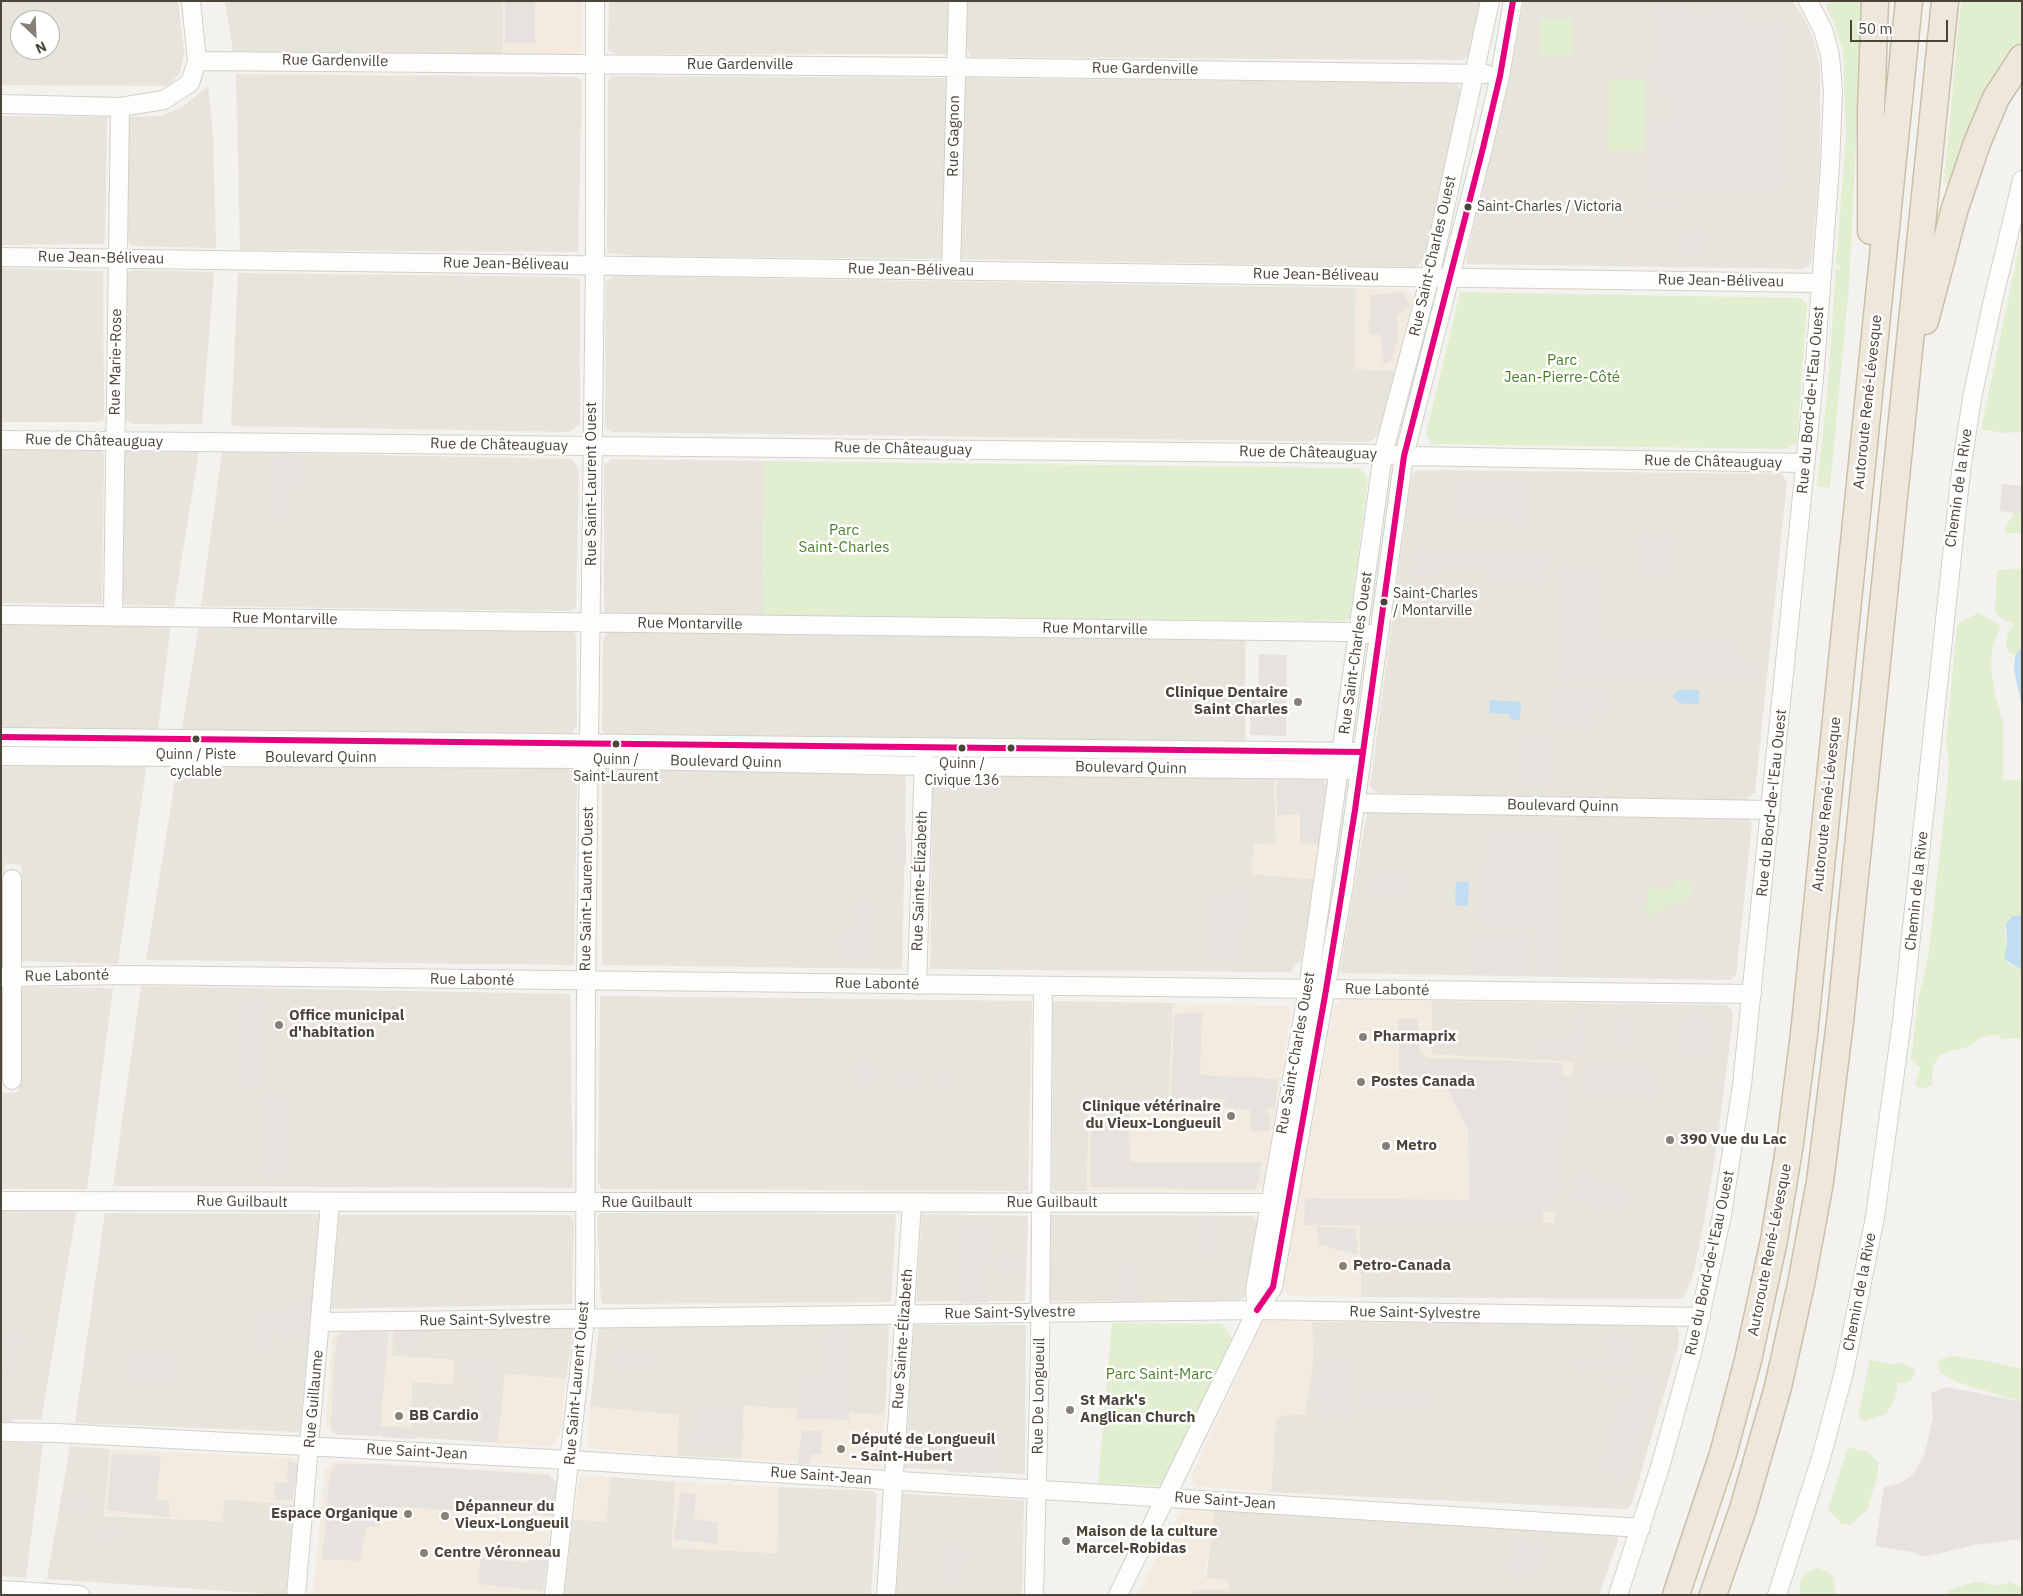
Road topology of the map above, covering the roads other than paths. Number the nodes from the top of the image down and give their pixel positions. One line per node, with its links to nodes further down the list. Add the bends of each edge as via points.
1 (191, 1): 11 (street)
2 (595, 1): 12 (street, Rue Saint-Laurent Ouest)
3 (958, 1): 13 (street, Rue Gagnon)
4 (1490, 1): 14 (street, Rue Saint-Charles Ouest)
5 (1513, 1): 15 (street, Rue Saint-Charles Ouest)
6 (1808, 1): 25 (street, Rue du Bord-de-l'Eau Ouest, via 1826,37 1832,73 1831,150)
7 (1875, 1): 26 (highway, via 1870,110)
8 (1909, 1): 26 (highway, Autoroute René-Lévesque)
9 (1945, 1): 27 (highway)
10 (2022, 58): 27 (highway, via 1996,98 1970,162)
11 (197, 61): 12 (street, Rue Gardenville); 17 (street, via 190,83 164,100)
12 (594, 64): 13 (street, Rue Gardenville); 21 (street, Rue Saint-Laurent Ouest)
13 (957, 67): 14 (street, Rue Gardenville); 22 (street, Rue Gagnon)
14 (1475, 73): 15 (street, Rue Gardenville); 23 (street, Rue Saint-Charles Ouest)
15 (1500, 76): 24 (street, Rue Saint-Charles Ouest)
16 (1, 104): 17 (street)
17 (120, 107): 20 (street, Rue Marie-Rose)
18 (2022, 180): 88 (street, Chemin de la Rive, via 1998,273 1962,464 1902,1021 1872,1232 1842,1380)
19 (1, 257): 20 (street, Rue Jean-Béliveau)
20 (118, 258): 21 (street, Rue Jean-Béliveau); 29 (street, Rue Marie-Rose)
21 (595, 265): 22 (street, Rue Jean-Béliveau); 30 (street, Rue Saint-Laurent Ouest)
22 (952, 270): 23 (street, Rue Jean-Béliveau)
23 (1430, 277): 24 (street, Rue Jean-Béliveau); 31 (street, Rue Saint-Charles Ouest)
24 (1450, 278): 25 (street, Rue Jean-Béliveau); 32 (street, Rue Saint-Charles Ouest)
25 (1821, 283): 33 (street, Rue du Bord-de-l'Eau Ouest)
26 (1871, 377): 86 (highway, Autoroute René-Lévesque, via 1803,1043 1786,1169 1746,1368 1723,1454)
27 (1903, 404): 87 (highway, via 1840,1022 1820,1182 1802,1284 1778,1387 1743,1509)
28 (1, 440): 29 (street, Rue de Châteauguay)
29 (115, 441): 30 (street, Rue de Châteauguay); 35 (street, Rue Marie-Rose)
30 (592, 446): 31 (street, Rue de Châteauguay); 36 (street, Rue Saint-Laurent Ouest)
31 (1383, 454): 32 (street, Rue de Châteauguay); 37 (street, Rue Saint-Charles Ouest)
32 (1404, 456): 33 (street, Rue de Châteauguay); 38 (street, Rue Saint-Charles Ouest)
33 (1806, 464): 49 (street, Rue du Bord-de-l'Eau Ouest)
34 (1, 615): 35 (street, Rue Montarville)
35 (113, 617): 36 (street, Rue Montarville)
36 (592, 622): 37 (street, Rue Montarville); 42 (street, Rue Saint-Laurent Ouest)
37 (1359, 632): 38 (street, Rue Montarville); 41 (street, Rue Saint-Charles Ouest)
38 (1379, 635): 43 (street, Rue Saint-Charles Ouest)
39 (1, 738): 42 (street, Boulevard Quinn)
40 (924, 747): 41 (street, Boulevard Quinn); 42 (street, Boulevard Quinn); 45 (street, Rue Sainte-Élizabeth)
41 (1343, 751): 43 (street, Boulevard Quinn); 46 (street, Rue Saint-Charles Ouest)
42 (589, 752): 44 (street, Boulevard Quinn); 45 (street, Boulevard Quinn); 52 (street, Rue Saint-Laurent Ouest)
43 (1363, 752): 47 (street, Rue Saint-Charles Ouest)
44 (1, 756)
45 (923, 766): 46 (street, Boulevard Quinn); 53 (street, Rue Sainte-Élizabeth)
46 (1340, 770): 47 (street, Boulevard Quinn); 55 (street, Rue Saint-Charles Ouest)
47 (1360, 770): 48 (street, Rue Saint-Charles Ouest)
48 (1356, 803): 49 (street, Boulevard Quinn); 55 (street, Rue Saint-Charles Ouest)
49 (1771, 810): 56 (street, Rue du Bord-de-l'Eau Ouest)
50 (12, 879): 51 (street)
51 (7, 977): 52 (street, Rue Labonté, via 128,975); 57 (street)
52 (586, 981): 53 (street, Rue Labonté); 60 (street, Rue Saint-Laurent Ouest)
53 (917, 985): 54 (street, Rue Labonté)
54 (1043, 986): 55 (street, Rue Labonté); 62 (street, Rue De Longueuil)
55 (1317, 989): 56 (street, Rue Labonté); 63 (street, Rue Saint-Charles Ouest); 64 (street, Rue Saint-Charles Ouest)
56 (1752, 994): 68 (street, Rue du Bord-de-l'Eau Ouest, via 1731,1165)
57 (12, 1080)
58 (1, 1200): 59 (street, Rue Guilbault)
59 (330, 1202): 60 (street, Rue Guilbault); 70 (street, Rue Guillaume)
60 (584, 1203): 61 (street, Rue Guilbault); 69 (street, Rue Saint-Laurent Ouest)
61 (912, 1203): 62 (street, Rue Guilbault); 67 (street, Rue Sainte-Élizabeth)
62 (1042, 1203): 63 (street, Rue Guilbault); 66 (street, Rue De Longueuil)
63 (1269, 1203): 64 (street, Rue Guilbault); 65 (street, Rue Saint-Charles Ouest, via 1255,1290)
64 (1291, 1203): 65 (street, Rue Saint-Charles Ouest, via 1273,1287)
65 (1257, 1310): 66 (street, Rue Saint-Sylvestre); 68 (street, Rue Saint-Sylvestre); 76 (street, Rue Saint-Charles Ouest)
66 (1040, 1313): 67 (street, Rue Saint-Sylvestre); 75 (street, Rue De Longueuil)
67 (905, 1315): 69 (street, Rue Saint-Sylvestre); 74 (street, Rue Sainte-Élizabeth)
68 (1701, 1318): 77 (street, Rue du Bord-de-l'Eau Ouest)
69 (585, 1319): 70 (street, Rue Saint-Sylvestre); 73 (street, Rue Saint-Laurent Ouest)
70 (320, 1322): 72 (street, Rue Guillaume)
71 (1, 1432): 72 (street, Rue Saint-Jean)
72 (310, 1446): 73 (street, Rue Saint-Jean); 80 (street, Rue Guillaume)
73 (570, 1460): 74 (street, Rue Saint-Jean); 81 (street, Rue Saint-Laurent Ouest)
74 (894, 1480): 75 (street, Rue Saint-Jean); 82 (street, Rue Sainte-Élizabeth)
75 (1037, 1489): 76 (street, Rue Saint-Jean); 83 (street, Rue De Longueuil)
76 (1166, 1498): 77 (street, Rue Saint-Jean); 84 (street, Rue Saint-Charles Ouest)
77 (1641, 1528): 85 (street, Rue du Bord-de-l'Eau Ouest)
78 (1, 1590): 79 (street)
79 (80, 1595)
80 (296, 1595)
81 (554, 1595)
82 (886, 1595)
83 (1034, 1595)
84 (1118, 1595)
85 (1618, 1595)
86 (1676, 1595)
87 (1713, 1595)
88 (1777, 1595)

